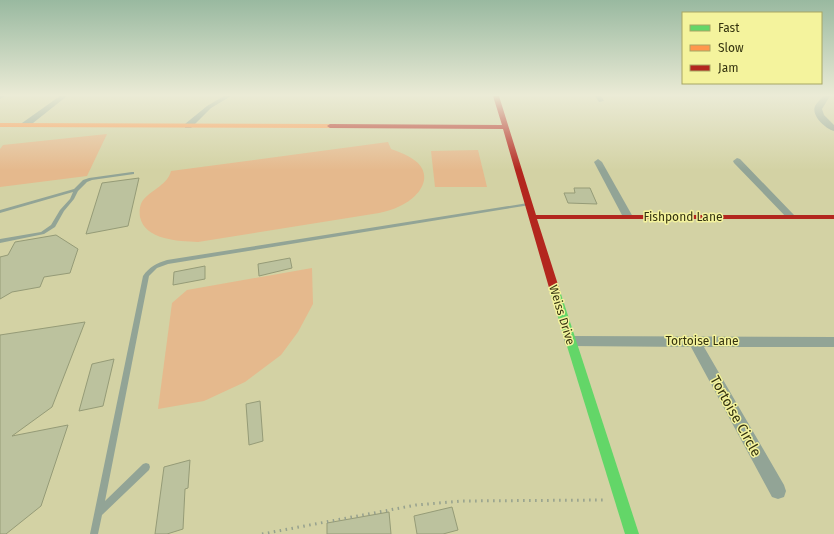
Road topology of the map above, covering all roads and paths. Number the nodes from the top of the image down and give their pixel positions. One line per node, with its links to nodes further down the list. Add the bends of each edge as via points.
1 (30, 121): 6 (street)
2 (194, 121): 7 (street)
3 (503, 121): 8 (street, Weiss Drive)
4 (825, 121): 9 (street)
5 (0, 125): 6 (street)
6 (25, 125): 7 (street)
7 (188, 126): 8 (street)
8 (505, 127): 14 (street, Weiss Drive)
9 (834, 129)
10 (737, 161): 18 (street)
11 (598, 162): 17 (street)
12 (132, 173): 13 (lane, via 91,179)
13 (76, 190): 15 (lane); 20 (lane, via 53,226 42,233)
14 (528, 204): 16 (street, Weiss Drive); 27 (lane, via 158,265 146,276)
15 (0, 212)
16 (532, 217): 17 (street, Fishpond Lane); 21 (street, Weiss Drive)
17 (628, 217): 18 (street, Fishpond Lane)
18 (791, 217): 19 (street, Fishpond Lane)
19 (834, 217)
20 (0, 242)
21 (570, 341): 22 (street, Tortoise Lane); 26 (street, Weiss Drive)
22 (694, 341): 23 (street, Tortoise Lane); 25 (street, Tortoise Circle)
23 (834, 342)
24 (146, 467): 27 (lane)
25 (778, 491)
26 (621, 500): 29 (path, via 462,501 416,505); 30 (street, Weiss Drive)
27 (98, 513): 28 (lane)
28 (94, 534)
29 (262, 534)
30 (632, 534)

